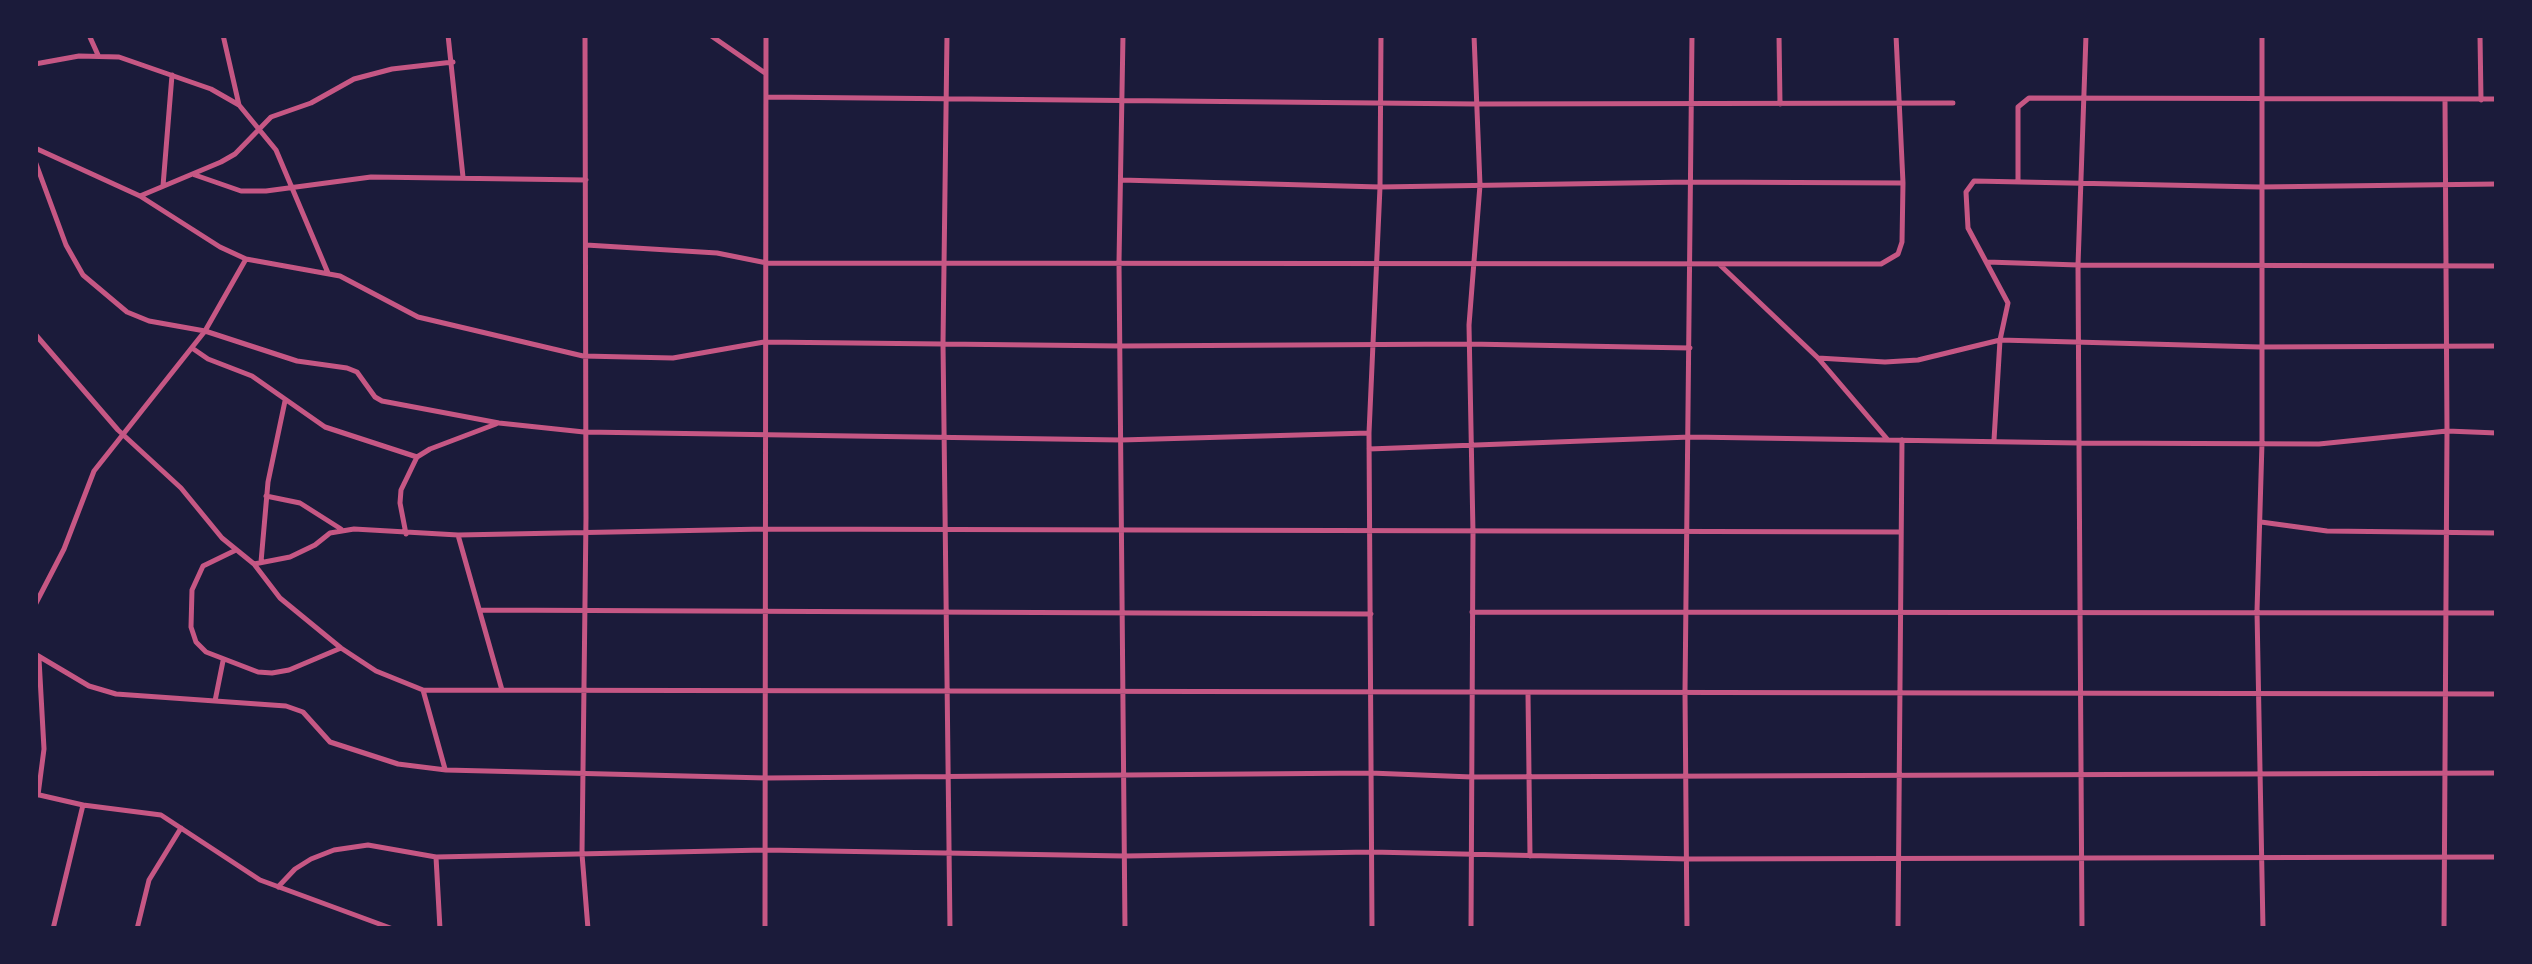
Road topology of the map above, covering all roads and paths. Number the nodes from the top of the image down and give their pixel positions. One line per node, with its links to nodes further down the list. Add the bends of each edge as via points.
1 (89, 35): 17 (street)
2 (223, 35): 36 (street)
3 (448, 35): 18 (street)
4 (585, 35): 42 (street)
5 (710, 35): 20 (street)
6 (766, 35): 20 (street)
7 (947, 35): 23 (street)
8 (1123, 35): 24 (street)
9 (1381, 35): 30 (street)
10 (1474, 35): 33 (street)
11 (1692, 35): 34 (street)
12 (1780, 35): 35 (street)
13 (1896, 35): 31 (street)
14 (2086, 35): 25 (street)
15 (2262, 35): 27 (street)
16 (2480, 35): 29 (street)
17 (98, 55): 19 (street); 21 (street)
18 (453, 62): 37 (street, via 354,79); 41 (street)
19 (35, 64)
20 (766, 74): 22 (street)
21 (172, 75): 36 (street); 53 (street)
22 (766, 97): 23 (street); 62 (street)
23 (948, 98): 24 (street); 66 (street)
24 (1122, 98): 30 (street); 43 (street)
25 (2085, 98): 27 (street); 45 (street, via 2022,100); 47 (street)
26 (2497, 99): 29 (street)
27 (2263, 100): 28 (street); 52 (street)
28 (2445, 100): 29 (street); 48 (street)
29 (2481, 100)
30 (1380, 103): 33 (street); 51 (street)
31 (1899, 103): 32 (street); 35 (street); 46 (street)
32 (1952, 103)
33 (1477, 104): 34 (street); 50 (street)
34 (1690, 104): 35 (street); 44 (street)
35 (1780, 104)
36 (239, 105): 37 (street)
37 (260, 127): 40 (street, via 235,154); 54 (street)
38 (35, 148): 55 (street)
39 (35, 162): 71 (street, via 66,246 94,286 149,322)
40 (195, 175): 53 (street); 54 (street, via 241,190)
41 (464, 177): 42 (street); 54 (street, via 372,177)
42 (586, 180): 56 (street)
43 (1121, 180): 51 (street); 58 (street)
44 (1690, 182): 46 (street); 50 (street); 60 (street)
45 (2018, 182): 47 (street); 59 (street, via 1974,181 1966,192 1968,228)
46 (1903, 183): 61 (street, via 1902,242 1898,254 1880,264)
47 (2082, 184): 52 (street); 64 (street)
48 (2447, 184): 49 (street); 52 (street); 68 (street)
49 (2497, 184)
50 (1480, 185): 51 (street); 63 (street)
51 (1380, 187): 67 (street)
52 (2260, 187): 65 (street)
53 (163, 188): 55 (street)
54 (294, 189): 70 (street)
55 (140, 196): 57 (street)
56 (586, 245): 62 (street, via 716,253); 85 (street)
57 (246, 259): 70 (street); 71 (street)
58 (1119, 262): 66 (street); 67 (street); 79 (street)
59 (1987, 262): 64 (street); 73 (street, via 2008,303)
60 (1689, 263): 61 (street); 63 (street); 84 (street)
61 (1717, 263): 86 (street)
62 (766, 264): 66 (street); 74 (street)
63 (1474, 265): 67 (street); 77 (street)
64 (2078, 265): 65 (street); 75 (street)
65 (2260, 265): 68 (street); 80 (street)
66 (945, 266): 76 (street)
67 (1377, 266): 78 (street)
68 (2446, 266): 69 (street); 81 (street)
69 (2497, 266)
70 (328, 273): 85 (street, via 418,317)
71 (205, 331): 83 (street); 88 (street, via 297,361 357,372 382,401)
72 (35, 334): 93 (street)
73 (2000, 340): 75 (street); 86 (street, via 1918,360); 100 (street)
74 (764, 342): 76 (street); 85 (street, via 674,358); 94 (street)
75 (2078, 342): 80 (street); 101 (street)
76 (943, 344): 79 (street); 96 (street)
77 (1468, 344): 78 (street); 84 (street); 103 (street)
78 (1373, 345): 79 (street); 92 (street)
79 (1121, 346): 97 (street)
80 (2260, 346): 81 (street); 102 (street)
81 (2447, 346): 82 (street); 90 (street)
82 (2497, 346)
83 (192, 348): 87 (street); 93 (street)
84 (1690, 348): 95 (street)
85 (584, 356): 89 (street)
86 (1818, 358): 98 (street)
87 (285, 400): 105 (street, via 337,432); 106 (street)
88 (499, 422): 89 (street); 105 (street)
89 (584, 432): 94 (street); 109 (street)
90 (2447, 432): 91 (street); 102 (street); 115 (street)
91 (2497, 432)
92 (1368, 433): 97 (street); 104 (street)
93 (124, 435): 121 (street); 123 (street, via 88,484)
94 (765, 436): 96 (street); 110 (street)
95 (1690, 437): 98 (street); 103 (street); 112 (street)
96 (945, 439): 97 (street); 111 (street)
97 (1120, 440): 113 (street)
98 (1888, 440): 99 (street)
99 (1902, 440): 100 (street); 114 (street)
100 (1994, 441): 101 (street)
101 (2079, 443): 102 (street); 131 (street)
102 (2262, 443): 107 (street)
103 (1472, 444): 104 (street); 117 (street)
104 (1369, 449): 116 (street)
105 (417, 458): 119 (street, via 400,503)
106 (266, 496): 108 (street, via 315,510); 122 (street)
107 (2260, 522): 115 (street, via 2327,531); 127 (street)
108 (341, 529): 119 (street); 122 (street, via 304,552)
109 (586, 530): 110 (street); 120 (street); 126 (street)
110 (766, 530): 111 (street); 125 (street)
111 (945, 530): 113 (street); 128 (street)
112 (1688, 531): 114 (street); 117 (street); 135 (street)
113 (1121, 532): 116 (street); 129 (street)
114 (1901, 532): 136 (street)
115 (2446, 532): 118 (street); 132 (street)
116 (1372, 533): 117 (street); 134 (street)
117 (1473, 533): 130 (street)
118 (2497, 533)
119 (406, 534): 120 (street)
120 (458, 535): 124 (street)
121 (236, 550): 122 (street); 139 (street, via 203,566 192,590 196,642)
122 (258, 563): 137 (street, via 280,598)
123 (35, 604)
124 (480, 610): 126 (street); 141 (street)
125 (766, 610): 126 (street); 128 (street); 144 (street)
126 (584, 611): 142 (street)
127 (2257, 611): 131 (street); 132 (street); 153 (street)
128 (948, 612): 129 (street); 145 (street)
129 (1122, 612): 134 (street); 143 (street)
130 (1472, 612): 135 (street); 149 (street)
131 (2081, 613): 136 (street); 148 (street)
132 (2445, 613): 133 (street); 154 (street)
133 (2497, 613)
134 (1370, 614): 146 (street)
135 (1687, 614): 136 (street); 147 (street)
136 (1900, 614): 151 (street)
137 (341, 648): 139 (street, via 272,673); 140 (street)
138 (37, 655): 155 (street, via 88,686 116,694); 170 (street, via 44,749)
139 (223, 661): 155 (street)
140 (423, 690): 141 (street); 156 (street)
141 (502, 690): 142 (street)
142 (582, 690): 144 (street); 163 (street)
143 (1122, 690): 145 (street); 146 (street); 162 (street)
144 (766, 692): 145 (street); 169 (street)
145 (947, 692): 164 (street)
146 (1370, 692): 149 (street); 158 (street)
147 (1685, 692): 150 (street); 151 (street); 168 (street)
148 (2081, 692): 151 (street); 153 (street); 159 (street)
149 (1472, 694): 150 (street); 166 (street)
150 (1528, 694): 167 (street)
151 (1900, 694): 165 (street)
152 (2497, 694): 154 (street)
153 (2257, 695): 154 (street); 157 (street)
154 (2444, 695): 160 (street)
155 (215, 701): 156 (street, via 286,706 305,714 330,742 398,764)
156 (446, 770): 163 (street)
157 (2259, 772): 159 (street); 160 (street); 181 (street)
158 (1370, 773): 162 (street); 166 (street); 174 (street)
159 (2082, 773): 165 (street); 180 (street)
160 (2445, 773): 161 (street); 182 (street)
161 (2497, 773)
162 (1124, 774): 164 (street); 178 (street)
163 (583, 775): 169 (street); 176 (street)
164 (947, 776): 169 (street); 175 (street)
165 (1900, 776): 168 (street); 185 (street)
166 (1472, 777): 167 (street); 177 (street)
167 (1530, 777): 168 (street); 179 (street)
168 (1686, 777): 186 (street)
169 (766, 778): 173 (street)
170 (37, 794): 171 (street)
171 (83, 805): 172 (street, via 161,815); 189 (street)
172 (181, 828): 187 (street); 190 (street, via 149,880)
173 (766, 850): 175 (street); 176 (street); 193 (street)
174 (1371, 852): 177 (street); 178 (street); 196 (street)
175 (950, 853): 178 (street); 194 (street)
176 (582, 854): 183 (street); 192 (street)
177 (1472, 854): 179 (street); 197 (street)
178 (1125, 856): 195 (street)
179 (1530, 856): 186 (street)
180 (2082, 856): 181 (street); 185 (street); 200 (street)
181 (2261, 856): 182 (street); 201 (street)
182 (2446, 856): 184 (street); 202 (street)
183 (436, 857): 187 (street, via 354,846 311,859); 191 (street)
184 (2497, 857)
185 (1899, 858): 186 (street); 199 (street)
186 (1688, 860): 198 (street)
187 (278, 887): 188 (street)
188 (389, 928)
189 (53, 929)
190 (138, 929)
191 (440, 929)
192 (588, 929)
193 (766, 929)
194 (950, 929)
195 (1125, 929)
196 (1372, 929)
197 (1471, 929)
198 (1687, 929)
199 (1898, 929)
200 (2082, 929)
201 (2263, 929)
202 (2444, 929)

